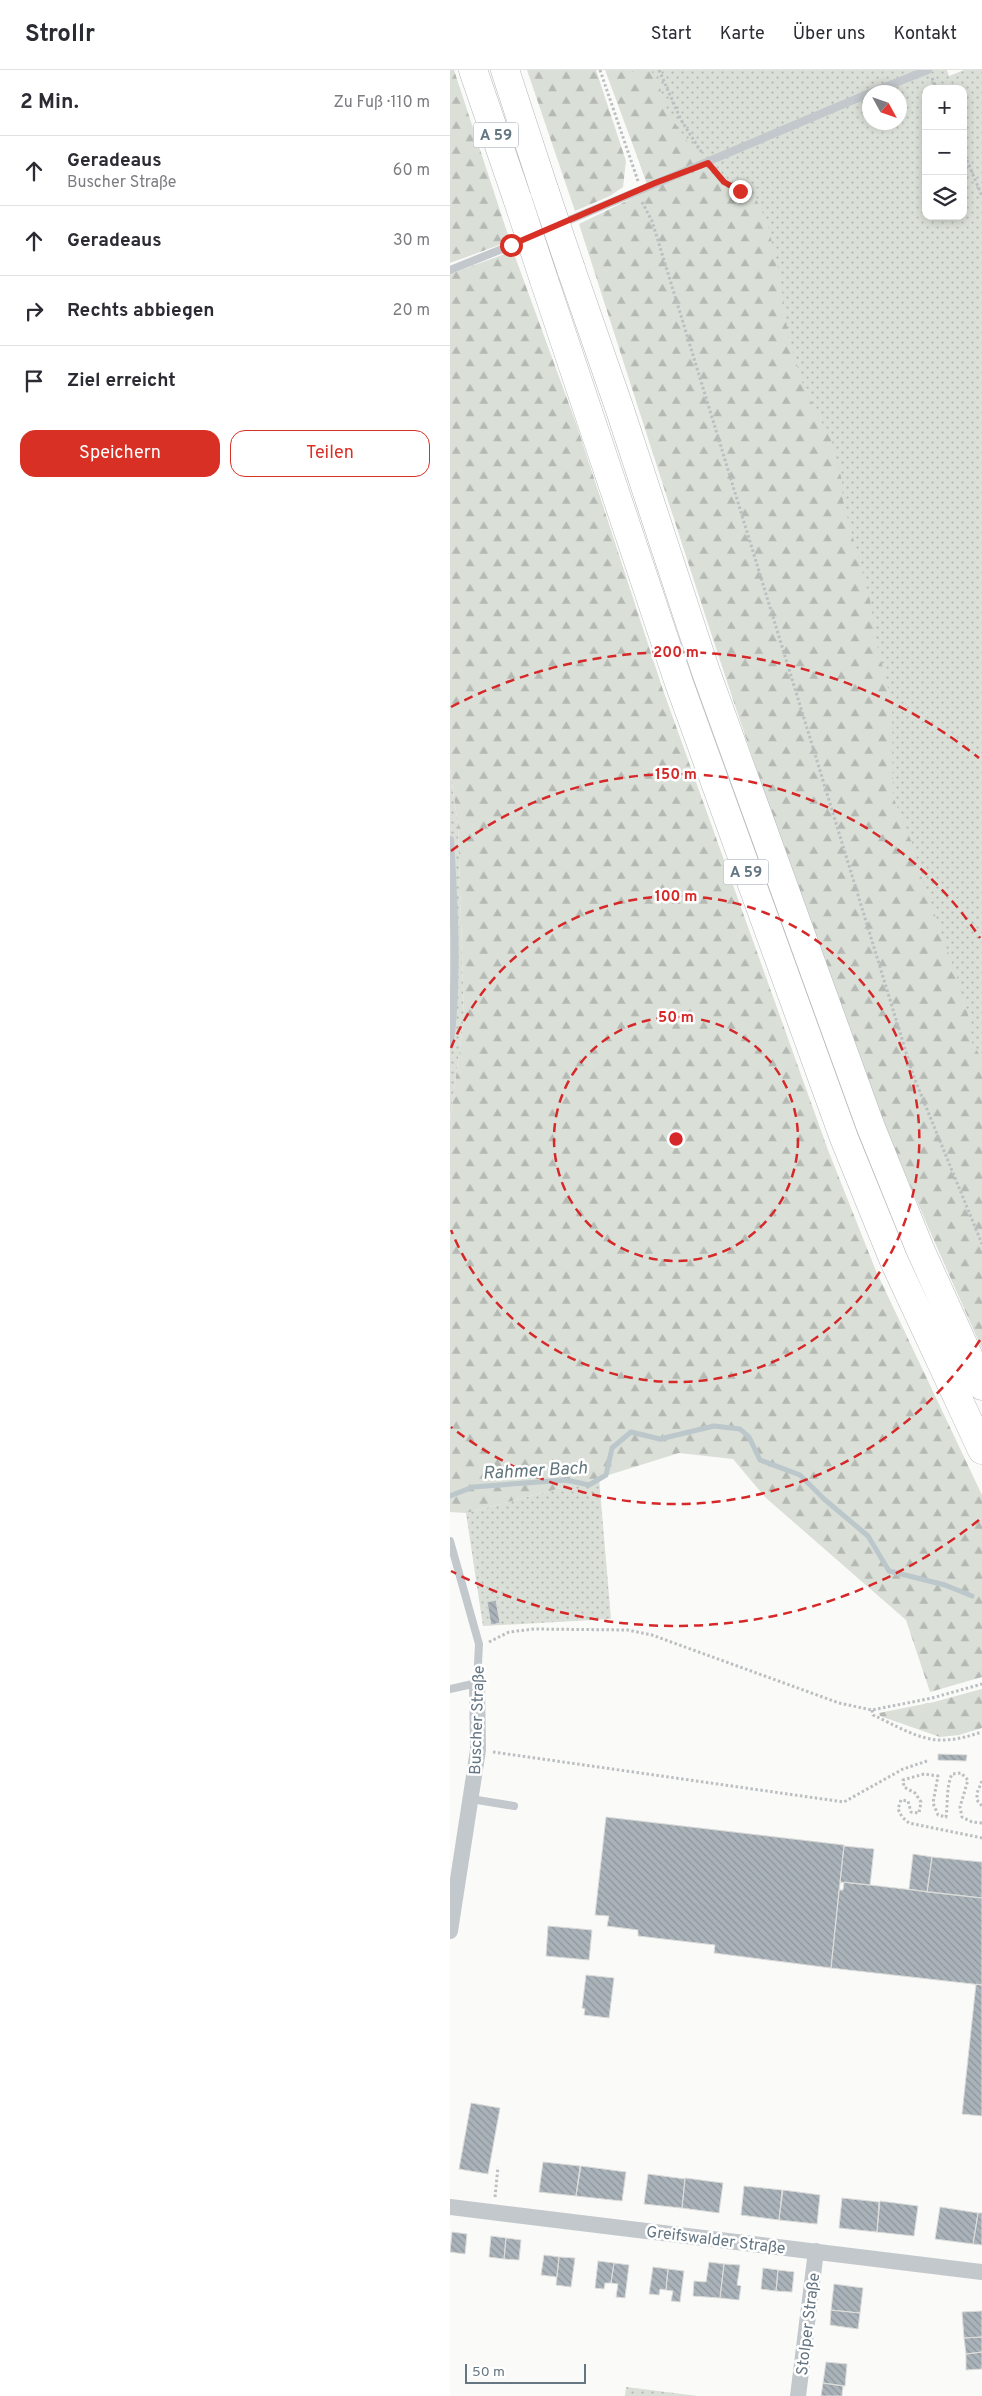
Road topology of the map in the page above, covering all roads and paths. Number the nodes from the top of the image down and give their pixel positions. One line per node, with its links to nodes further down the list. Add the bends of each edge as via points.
1 (473, 70): 21 (highway, A 59, bridge, via 679,683 841,1128 894,1261)
2 (505, 70): 20 (highway, A 59, bridge, via 706,672 870,1125 920,1249)
3 (600, 70): 11 (path, via 638,178)
4 (659, 70): 8 (path, via 681,120)
5 (928, 70): 6 (lane)
6 (891, 85)
7 (862, 97): 10 (lane)
8 (699, 147)
9 (967, 160): 13 (path)
10 (708, 163): 11 (lane); 12 (path, via 731,187)
11 (639, 190): 14 (lane); 19 (path, via 652,221 913,1076)
12 (753, 193)
13 (982, 196)
14 (545, 231)
15 (536, 234): 16 (lane)
16 (450, 270)
17 (450, 840): 18 (lane, via 454,945 454,1007)
18 (450, 1043)
19 (982, 1244)
20 (982, 1386)
21 (982, 1450)
22 (450, 1542): 23 (lane, Buscher Straße)
23 (479, 1644): 24 (lane, Buscher Straße); 27 (path, via 486,1644 509,1632 534,1629 628,1630 652,1634 839,1703)
24 (477, 1683): 26 (lane); 29 (street, Buscher Straße)
25 (982, 1684): 27 (path)
26 (450, 1689)
27 (872, 1710): 28 (path, via 872,1716 941,1741)
28 (982, 1732)
29 (478, 1750): 30 (path, via 844,1802 903,1769); 32 (street, Buscher Straße)
30 (927, 1761)
31 (982, 1781): 34 (path, via 976,1800)
32 (472, 1799): 33 (lane); 37 (street, Buscher Straße)
33 (514, 1806)
34 (982, 1806)
35 (982, 1824): 36 (path, via 962,1817 960,1807 968,1780 961,1773 952,1774 948,1783 946,1818 938,1815 933,1803 938,1776 924,1774 903,1780 904,1787 915,1792 921,1802 919,1813 912,1812 908,1801 902,1800 898,1809 909,1823)
36 (982, 1838)
37 (450, 1931)
38 (498, 2166): 40 (path)
39 (450, 2207): 40 (street, Greifswalder Straße)
40 (493, 2212): 41 (street, Greifswalder Straße)
41 (816, 2251): 42 (street, Greifswalder Straße); 43 (street, Stolper Straße)
42 (982, 2272)
43 (798, 2396)

